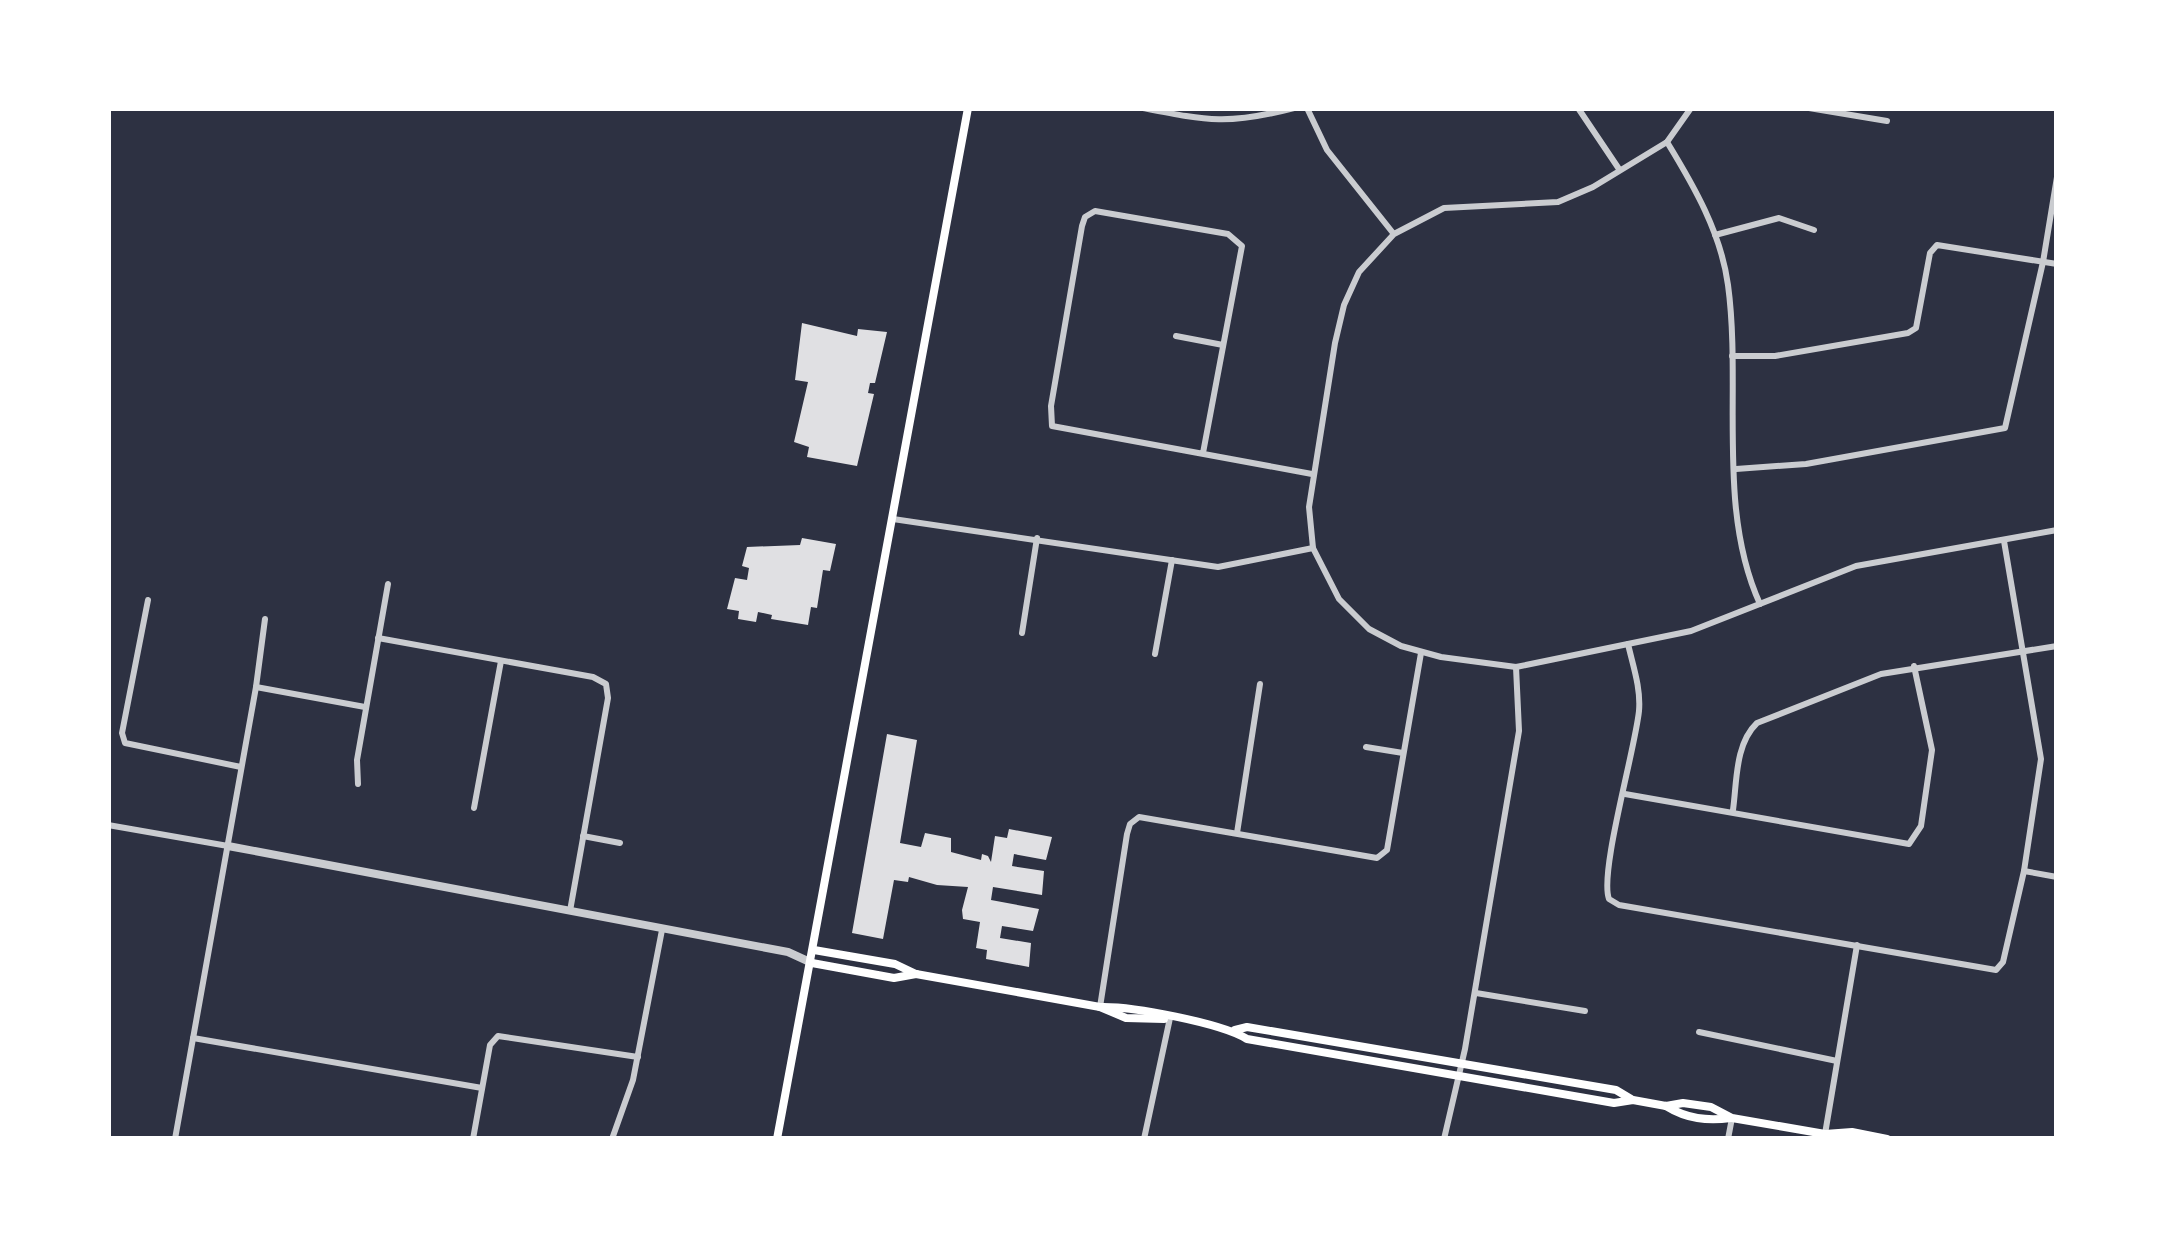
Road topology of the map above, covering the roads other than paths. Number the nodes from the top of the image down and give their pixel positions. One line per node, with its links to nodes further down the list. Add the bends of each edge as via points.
1 (968, 108): 23 (main road)
2 (1143, 108): 3 (street, via 1214,122)
3 (1294, 108)
4 (1307, 108): 13 (street, via 1327,150)
5 (1578, 108): 10 (street)
6 (1691, 108): 9 (street)
7 (1809, 108): 8 (street)
8 (1887, 121)
9 (1667, 142): 10 (street); 14 (street)
10 (1618, 170): 13 (street, via 1558,202 1444,208)
11 (2057, 177): 15 (street)
12 (1814, 230): 14 (street, via 1779,218)
13 (1394, 234): 22 (street, via 1359,272 1344,305)
14 (1715, 235): 19 (street)
15 (2043, 262): 16 (street); 19 (street, via 1937,245 1916,328 1908,333); 21 (street, via 2005,428)
16 (2057, 264)
17 (1176, 336): 18 (street)
18 (1223, 345): 20 (street); 20 (street, via 1242,246 1236,237 1101,210 1085,218 1052,426)
19 (1732, 356): 21 (street)
20 (1203, 453): 22 (street)
21 (1736, 469): 31 (street, via 1741,556)
22 (1312, 474): 27 (street)
23 (893, 519): 25 (street); 63 (main road)
24 (2057, 530): 26 (street)
25 (1037, 538): 28 (street); 33 (street)
26 (2004, 541): 31 (street, via 1856,566); 37 (street)
27 (1313, 548): 28 (street, via 1234,566); 38 (street, via 1354,616)
28 (1172, 560): 39 (street)
29 (388, 584): 34 (street)
30 (148, 600): 48 (street, via 125,743)
31 (1760, 604): 35 (street)
32 (265, 619): 44 (street)
33 (1022, 633)
34 (378, 638): 40 (street); 45 (street)
35 (1628, 644): 42 (street); 50 (street, via 1640,707)
36 (2057, 646): 37 (street)
37 (2021, 649): 41 (street); 58 (street, via 2041,759)
38 (1421, 653): 42 (street); 47 (street)
39 (1155, 654)
40 (502, 661): 51 (street); 55 (street, via 593,677 608,687)
41 (1914, 666): 52 (street, via 1757,723 1742,746); 52 (street, via 1932,750 1921,826 1910,844)
42 (1516, 667): 67 (street, via 1520,731)
43 (1260, 684): 54 (street)
44 (256, 687): 45 (street); 48 (street)
45 (365, 707): 49 (street)
46 (1366, 747): 47 (street)
47 (1403, 753): 54 (street, via 1387,850 1378,858)
48 (241, 767): 57 (street)
49 (358, 784)
50 (1625, 794): 52 (street); 62 (street, via 1605,879 1609,899)
51 (474, 808)
52 (1733, 810)
53 (108, 825): 57 (street)
54 (1237, 833): 68 (street, via 1148,817 1130,824)
55 (583, 836): 56 (street); 60 (street)
56 (620, 843)
57 (228, 846): 60 (street); 73 (street)
58 (2024, 871): 59 (street); 62 (street, via 1996,970)
59 (2057, 878)
60 (570, 911): 61 (street)
61 (662, 930): 64 (street); 74 (street)
62 (1857, 945): 75 (street)
63 (814, 950): 64 (street); 65 (main road); 66 (main road)
64 (792, 953): 65 (street)
65 (812, 963): 66 (main road, via 894,978); 85 (main road)
66 (916, 974): 68 (main road)
67 (1474, 992): 69 (street); 76 (street)
68 (1100, 1007): 70 (main road, via 1126,1018)
69 (1585, 1011)
70 (1170, 1018): 71 (main road); 86 (street)
71 (1233, 1031): 76 (main road); 77 (main road, via 1247,1040)
72 (1699, 1032): 75 (street)
73 (193, 1038): 78 (street); 82 (street)
74 (638, 1057): 78 (street, via 500,1035); 84 (street)
75 (1837, 1060): 81 (street)
76 (1461, 1063): 77 (street); 79 (main road, via 1616,1090)
77 (1458, 1076): 79 (main road); 87 (street)
78 (482, 1088): 83 (street)
79 (1633, 1100): 80 (main road, via 1695,1118)
80 (1732, 1118): 81 (main road); 88 (street)
81 (1825, 1134): 89 (main road); 90 (main road)
82 (175, 1139)
83 (473, 1139)
84 (612, 1139)
85 (777, 1139)
86 (1144, 1139)
87 (1444, 1139)
88 (1728, 1139)
89 (1837, 1139)
90 (1887, 1139)

